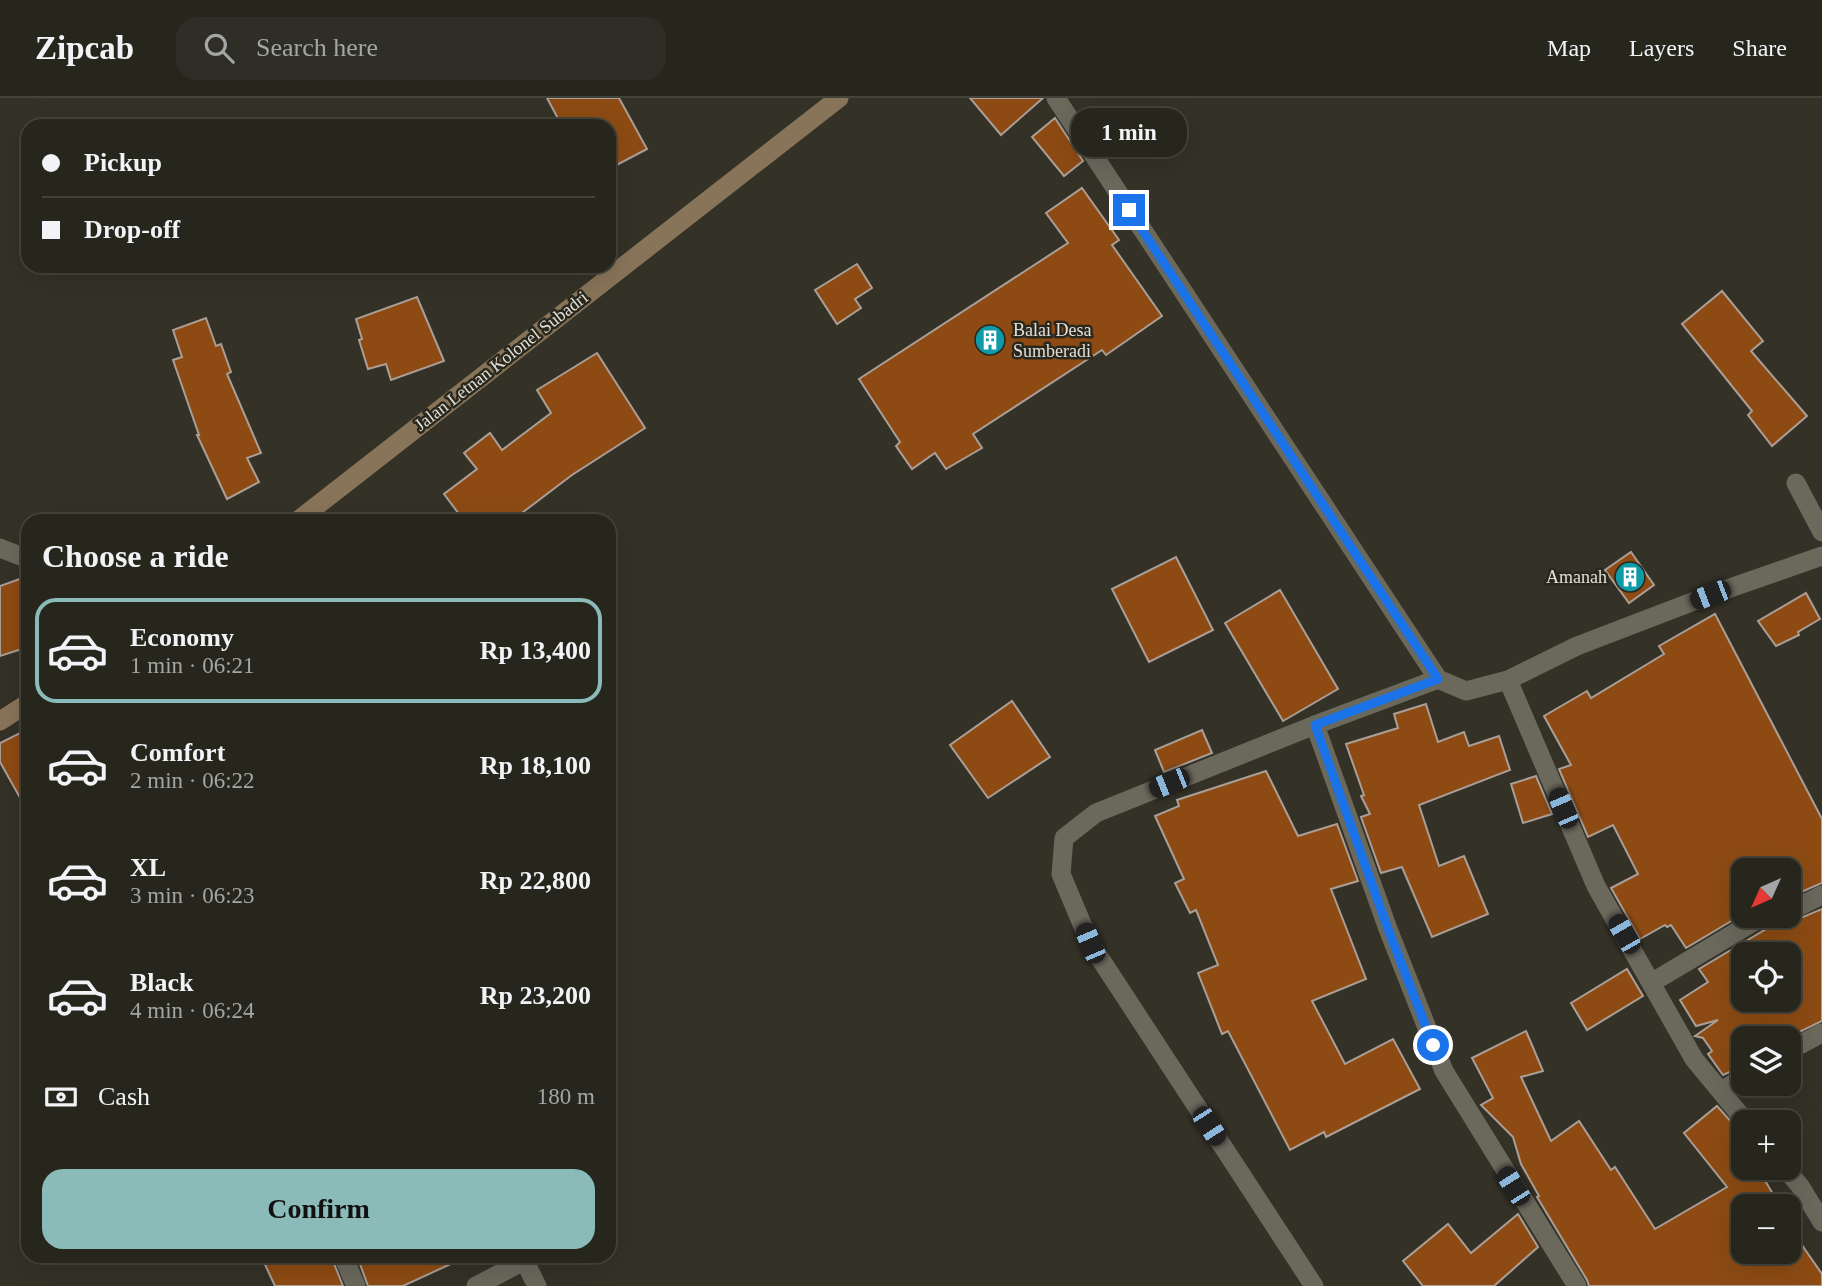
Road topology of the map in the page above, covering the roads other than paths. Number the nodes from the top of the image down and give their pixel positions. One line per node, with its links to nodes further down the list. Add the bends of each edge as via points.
1 (839, 98): 3 (main road, Jalan Letnan Kolonel Subadri)
2 (1056, 98): 11 (street)
3 (616, 272)
4 (615, 273): 6 (main road, Jalan Letnan Kolonel Subadri)
5 (1796, 483): 7 (street)
6 (306, 514)
7 (1822, 532)
8 (0, 548): 9 (street)
9 (21, 556)
10 (1822, 556): 12 (street, via 1577,646)
11 (1438, 679): 12 (street, via 1466,691); 15 (street)
12 (1508, 680): 19 (street, via 1596,886)
13 (21, 707): 14 (main road)
14 (0, 720)
15 (1315, 725): 33 (street, via 1096,813 1064,838 1061,874 1090,943); 34 (street, via 1444,1071)
16 (1822, 895): 17 (street)
17 (1801, 905)
18 (1743, 928): 19 (street)
19 (1651, 983): 23 (street, via 1694,1059)
20 (1822, 1033): 21 (street)
21 (1801, 1044)
22 (1731, 1085): 23 (street)
23 (1721, 1091): 24 (street)
24 (1736, 1110)
25 (1795, 1180): 26 (street)
26 (1822, 1222)
27 (346, 1263): 30 (street)
28 (516, 1263): 31 (street)
29 (525, 1263): 32 (street)
30 (356, 1286)
31 (476, 1286)
32 (537, 1286)
33 (1314, 1286)
34 (1577, 1286)

